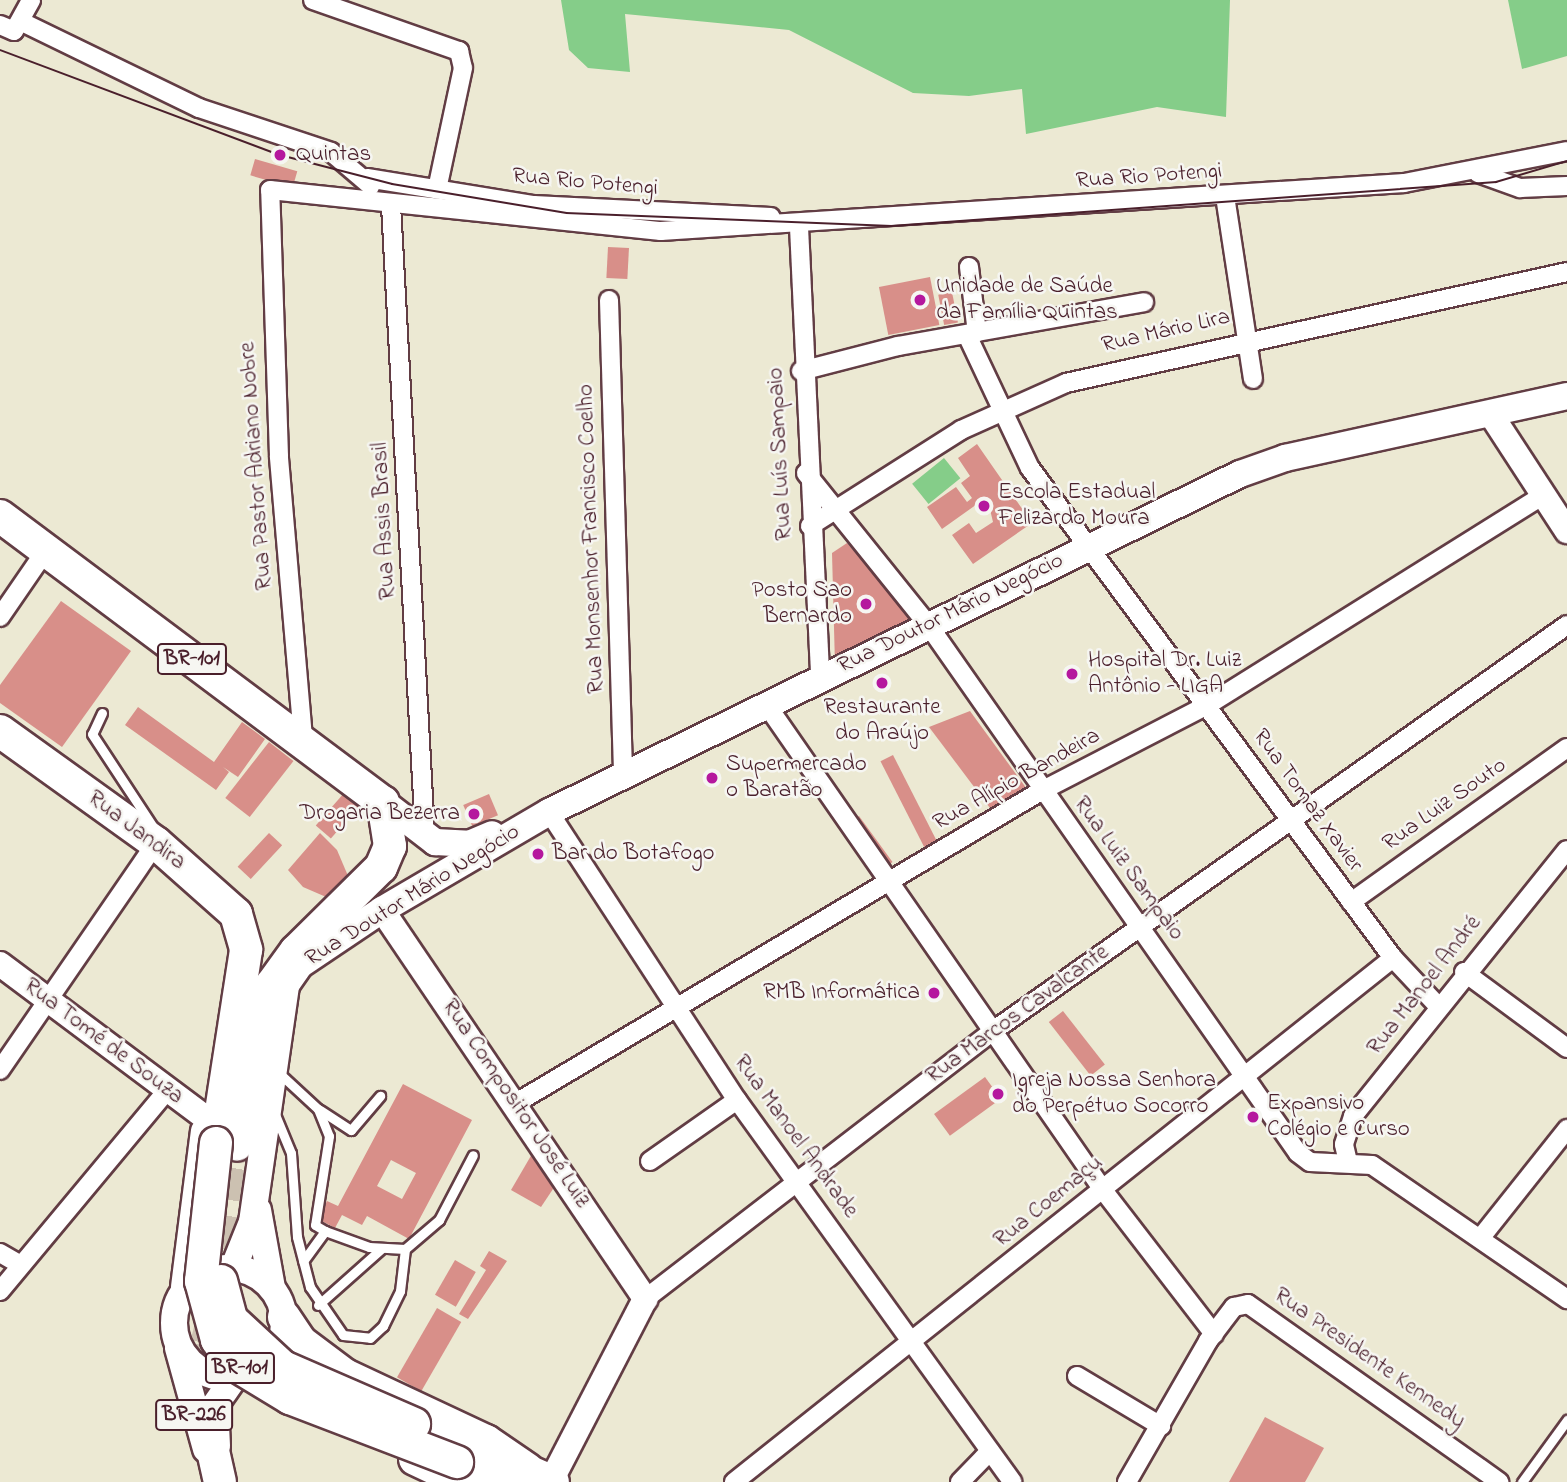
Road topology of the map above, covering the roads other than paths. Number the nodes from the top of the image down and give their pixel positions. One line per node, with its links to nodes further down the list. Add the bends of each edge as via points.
1 (31, 0): 3 (street)
2 (313, 0): 9 (street, via 459,51 463,68)
3 (22, 22): 4 (street, via 13,31); 7 (street, Rua Rio Potengi, via 199,108 323,148)
4 (0, 25)
5 (1567, 151): 6 (street, Rua Rio Potengi)
6 (1469, 174): 8 (street, via 1520,188); 11 (street, Rua Rio Potengi)
7 (367, 178): 9 (street, Rua Rio Potengi); 12 (street, Rua Rio Potengi)
8 (1567, 186)
9 (437, 189): 13 (street, Rua Rio Potengi, via 639,215)
10 (270, 190): 12 (street, Rua Rio Potengi); 42 (street, Rua Pastor Adriano Nobre, via 279,456)
11 (1225, 196): 13 (street, Rua Rio Potengi); 20 (street)
12 (391, 205): 14 (street, Rua Rio Potengi, via 611,229); 49 (street, Rua Assis Brasil)
13 (842, 224): 14 (street, Rua Rio Potengi)
14 (799, 227): 21 (street, Rua Luís Sampaio)
15 (969, 267): 19 (street, Rua Tomaz Xavier)
16 (1567, 272): 20 (street, Rua Mário Lira)
17 (609, 300): 44 (street, Rua Monsenhor Francisco Coelho)
18 (1144, 302): 19 (street)
19 (972, 334): 21 (street); 24 (street, Rua Tomaz Xavier)
20 (1245, 339): 22 (street); 24 (street, Rua Mário Lira, via 1087,376)
21 (801, 371): 26 (street, Rua Luís Sampaio)
22 (1253, 379)
23 (1567, 396): 25 (main road, Rua Doutor Mário Negócio)
24 (998, 410): 28 (street, Rua Mário Lira); 32 (street, Rua Tomaz Xavier, via 1030,468)
25 (1490, 413): 27 (street); 32 (main road, Rua Doutor Mário Negócio, via 1284,458)
26 (806, 473): 28 (street, Rua Luiz Sampaio); 30 (street, Rua Luís Sampaio)
27 (1540, 497): 31 (street); 39 (street, Rua Alípio Bandeira)
28 (835, 511): 30 (street, Rua Mário Lira); 36 (street, Rua Luiz Sampaio)
29 (0, 516): 33 (highway, BR-101)
30 (810, 526): 37 (street, Rua Luís Sampaio)
31 (1567, 531)
32 (1091, 545): 36 (main road, Rua Doutor Mário Negócio); 39 (street, Rua Tomaz Xavier)
33 (46, 550): 34 (street); 42 (highway, BR-101)
34 (0, 617)
35 (1567, 625): 48 (street, Rua Marcos Cavalcante)
36 (929, 626): 37 (main road, Rua Doutor Mário Negócio); 45 (street, Rua Luiz Sampaio)
37 (820, 678): 38 (main road, Rua Doutor Mário Negócio)
38 (766, 704): 44 (main road, Rua Doutor Mário Negócio); 53 (street)
39 (1206, 706): 45 (street, Rua Alípio Bandeira); 48 (street, Rua Tomaz Xavier)
40 (102, 713): 50 (lane, via 92,734 151,821)
41 (0, 730): 50 (highway, Rua Jandira / BR-101)
42 (303, 738): 46 (highway, BR-101)
43 (1567, 748): 54 (street, Rua Luiz Souto)
44 (623, 776): 47 (main road, Rua Doutor Mário Negócio)
45 (1041, 792): 53 (street, Rua Alípio Bandeira); 56 (street, Rua Luiz Sampaio)
46 (383, 802): 49 (main road, Rua Doutor Mário Negócio); 60 (highway, Rua Doutor Mário Negócio / BR-101, via 390,846 381,867 296,950)
47 (549, 812): 49 (main road, Rua Doutor Mário Negócio, via 469,844 435,842); 55 (main road, Rua Doutor Mário Negócio); 63 (street, Rua Manoel Andrade)
48 (1290, 820): 54 (street, Rua Tomaz Xavier); 56 (street, Rua Marcos Cavalcante)
49 (425, 834)
50 (156, 843): 61 (street); 76 (highway, Rua Jandira / BR-101, via 236,914 246,950 224,1081)
51 (1567, 850): 52 (street, Rua Manoel André)
52 (1561, 869): 59 (street, Rua Manoel André)
53 (886, 883): 63 (street, Rua Alípio Bandeira); 64 (street)
54 (1351, 902): 57 (street, Rua Tomaz Xavier)
55 (382, 910): 66 (main road, Rua Doutor Mário Negócio, via 300,965 286,985); 73 (street, Rua Compositor José Luiz)
56 (1140, 927): 64 (street, Rua Marcos Cavalcante); 68 (street, Rua Luiz Sampaio)
57 (1393, 958): 62 (street, Rua Tomaz Xavier); 68 (street, Rua Coemaçu)
58 (0, 964): 61 (street, Rua Tomé de Souza)
59 (1464, 972): 62 (street, Rua Manoel André); 65 (street)
60 (272, 984): 72 (highway); 76 (highway, Rua Doutor Mário Negócio / BR-101)
61 (48, 1001): 67 (street); 69 (street, Rua Tomé de Souza)
62 (1439, 1007): 79 (street, Rua Manoel André, via 1353,1116 1344,1144)
63 (677, 1012): 71 (street, Rua Manoel Andrade); 73 (street, Rua Alípio Bandeira)
64 (993, 1031): 80 (street, Rua Marcos Cavalcante); 81 (street)
65 (1567, 1048)
66 (275, 1069): 72 (main road, Rua Doutor Mário Negócio); 74 (lane)
67 (0, 1070)
68 (1245, 1072): 79 (street, Rua Luiz Sampaio, via 1298,1153 1310,1162); 81 (street, Rua Coemaçu)
69 (166, 1093): 76 (street, Rua Tomé de Souza); 89 (street)
70 (380, 1096): 74 (lane, via 351,1130)
71 (737, 1100): 78 (street); 80 (street, Rua Manoel Andrade)
72 (262, 1102): 82 (main road, Rua Doutor Mário Negócio); 88 (lane, via 291,1153)
73 (516, 1103): 94 (street, Rua Compositor José Luiz)
74 (318, 1109): 83 (lane, via 329,1150 315,1225)
75 (1567, 1129): 84 (street)
76 (220, 1135): 93 (main road); 107 (highway, BR-101, bridge, via 220,1256 231,1319 283,1367)
77 (472, 1155): 86 (lane, via 439,1220)
78 (650, 1161)
79 (1348, 1161): 84 (street, Rua Luiz Sampaio, via 1372,1165)
80 (796, 1181): 94 (street, Rua Marcos Cavalcante); 99 (street, Rua Manoel Andrade)
81 (1103, 1190): 98 (street); 99 (street, Rua Coemaçu)
82 (255, 1195): 90 (main road, Rua Doutor Mário Negócio); 91 (main road, Rua Doutor Mário Negócio)
83 (325, 1231): 85 (lane); 88 (lane)
84 (1482, 1236): 95 (street, Rua Luiz Sampaio)
85 (380, 1249): 86 (lane); 96 (lane)
86 (405, 1249): 96 (lane, via 392,1311 370,1338 343,1335)
87 (0, 1253): 89 (street)
88 (303, 1261): 96 (lane)
89 (21, 1265): 92 (street)
90 (233, 1269): 91 (main road); 93 (main road, via 206,1273)
91 (272, 1288): 97 (main road)
92 (0, 1291)
93 (183, 1293): 100 (main road, BR-226, via 173,1321)
94 (645, 1299): 108 (street, Rua Marcos Cavalcante)
95 (1567, 1299)
96 (318, 1306)
97 (284, 1317): 102 (main road, BR-226, via 273,1356); 108 (highway, via 301,1342 345,1375 486,1441)
98 (1214, 1334): 105 (street, Rua Presidente Kennedy); 114 (street, Rua Presidente Kennedy, via 1234,1307 1248,1304)
99 (913, 1342): 106 (street, Rua Manoel Andrade); 110 (street, Rua Coemaçu)
100 (178, 1346): 102 (main road, BR-226, via 210,1376); 109 (main road, BR-226, via 190,1405)
101 (1077, 1376): 105 (street)
102 (236, 1378): 107 (highway); 109 (main road, BR-226, via 215,1405)
103 (1567, 1420): 115 (lane)
104 (207, 1424): 109 (highway)
105 (1161, 1426): 113 (street, Rua Presidente Kennedy)
106 (990, 1451): 111 (street); 112 (street, Rua Manoel Andrade)
107 (456, 1461): 108 (highway, BR-101)
108 (532, 1479)
109 (220, 1482)
110 (734, 1482)
111 (960, 1482)
112 (1013, 1482)
113 (1127, 1482)
114 (1498, 1482)
115 (1522, 1482)

